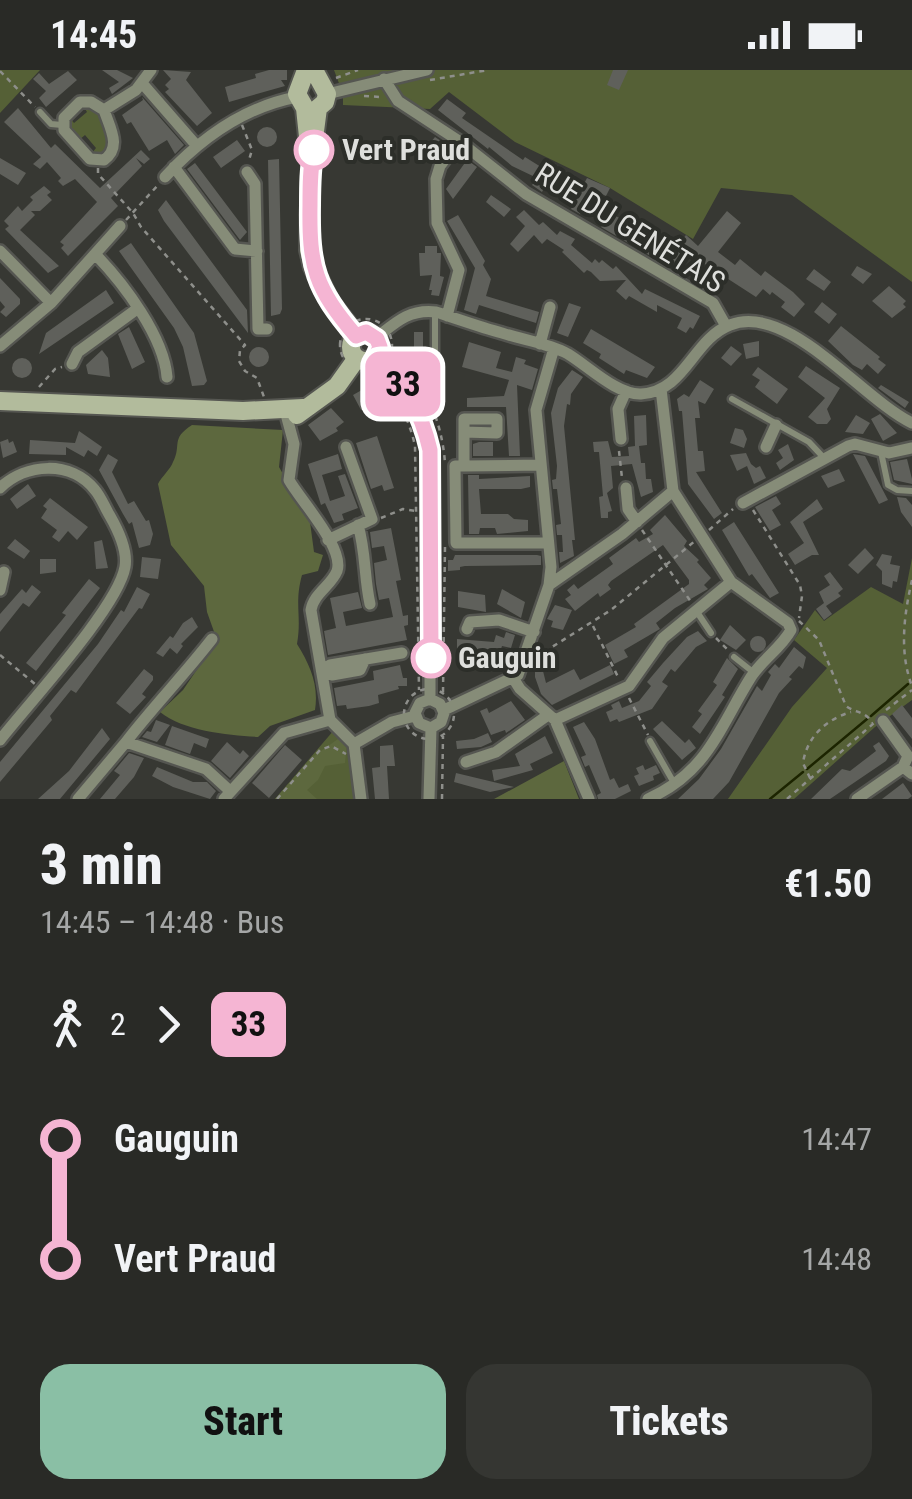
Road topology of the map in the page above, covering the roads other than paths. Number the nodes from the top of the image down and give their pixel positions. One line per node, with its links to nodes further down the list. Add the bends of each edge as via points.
1 (152, 70): 4 (street)
2 (427, 75): 3 (street)
3 (384, 78): 5 (street); 9 (street, RUE DU GENÉTAIS, via 392,95)
4 (142, 84): 6 (street); 10 (street)
5 (313, 88): 10 (street, via 238,118); 26 (street, via 309,250 330,302 359,328 351,346)
6 (104, 110): 8 (street, via 80,102); 8 (street, via 114,148 98,161)
7 (40, 112): 8 (lane, via 51,124)
8 (62, 124)
9 (460, 142): 19 (street, via 436,179 437,223 458,270); 20 (street, RUE DU GENÉTAIS, via 544,206 708,298)
10 (196, 145): 14 (street, via 170,172 235,250)
11 (247, 172): 14 (street, via 256,184)
12 (120, 226): 15 (street)
13 (0, 250): 16 (street)
14 (257, 251): 21 (street, via 258,329)
15 (96, 256): 16 (street); 18 (street)
16 (51, 303): 23 (street)
17 (550, 307): 22 (street)
18 (137, 309): 27 (street, via 78,352); 28 (street, via 161,344)
19 (441, 314): 22 (street); 25 (lane); 26 (street, via 411,312)
20 (726, 326): 29 (street); 34 (street, RUE DU GENÉTAIS, via 751,320 779,328)
21 (267, 329)
22 (540, 344): 24 (street)
23 (0, 346)
24 (554, 348): 30 (street); 43 (street, via 536,410)
25 (435, 356)
26 (369, 357): 33 (street); 69 (street, via 412,396 430,450)
27 (72, 364)
28 (168, 376)
29 (661, 389): 30 (street); 47 (street)
30 (626, 391): 37 (street, via 618,409)
31 (732, 398): 35 (lane)
32 (0, 401): 33 (street)
33 (295, 413): 52 (street, via 289,480)
34 (911, 423): 40 (street, RUE DU GENÉTAIS)
35 (776, 426): 39 (street); 42 (lane)
36 (464, 432): 44 (street)
37 (620, 440)
38 (346, 446): 51 (street, via 372,520)
39 (766, 446)
40 (912, 448): 41 (street, RUE DU GENÉTAIS)
41 (881, 451): 42 (street, RUE DU GENÉTAIS, via 855,444); 48 (lane, via 888,485)
42 (824, 458): 49 (street)
43 (540, 465): 44 (street); 53 (street)
44 (464, 466): 53 (street, via 455,466 456,543)
45 (0, 488): 76 (street, via 47,467 74,474 94,488 122,540 126,566 114,595)
46 (626, 488): 50 (street)
47 (673, 491): 50 (street); 55 (street)
48 (912, 491)
49 (745, 502)
50 (637, 522): 56 (street)
51 (358, 525): 52 (street); 58 (street)
52 (328, 540): 66 (street, via 337,569 311,610)
53 (548, 543): 56 (street)
54 (4, 572): 57 (street)
55 (731, 582): 59 (street); 67 (street, via 794,624)
56 (549, 585): 61 (street)
57 (0, 590)
58 (370, 604)
59 (697, 612): 62 (lane); 72 (street, via 663,638 629,686)
60 (468, 627): 61 (street, via 498,620)
61 (534, 632): 68 (street)
62 (711, 633)
63 (212, 639): 78 (street)
64 (402, 653): 66 (street, via 365,659 360,670)
65 (734, 657): 67 (lane)
66 (322, 672): 73 (street)
67 (754, 673): 82 (street, via 714,746)
68 (514, 678): 70 (street); 72 (street)
69 (424, 693): 70 (street); 71 (street)
70 (444, 710): 75 (street, via 442,722)
71 (416, 716): 75 (street); 79 (street, via 392,722)
72 (551, 717): 80 (street, via 496,752); 87 (street)
73 (330, 720): 79 (street); 83 (street, via 284,734)
74 (880, 720): 81 (street, via 908,756)
75 (430, 728): 86 (street)
76 (0, 740)
77 (650, 741): 82 (lane)
78 (126, 742): 83 (street, via 206,769); 84 (street)
79 (355, 749): 85 (street)
80 (466, 762)
81 (908, 770): 89 (street)
82 (674, 784): 88 (street)
83 (227, 795)
84 (78, 799)
85 (361, 799)
86 (429, 799)
87 (589, 799)
88 (648, 799)
89 (858, 799)

